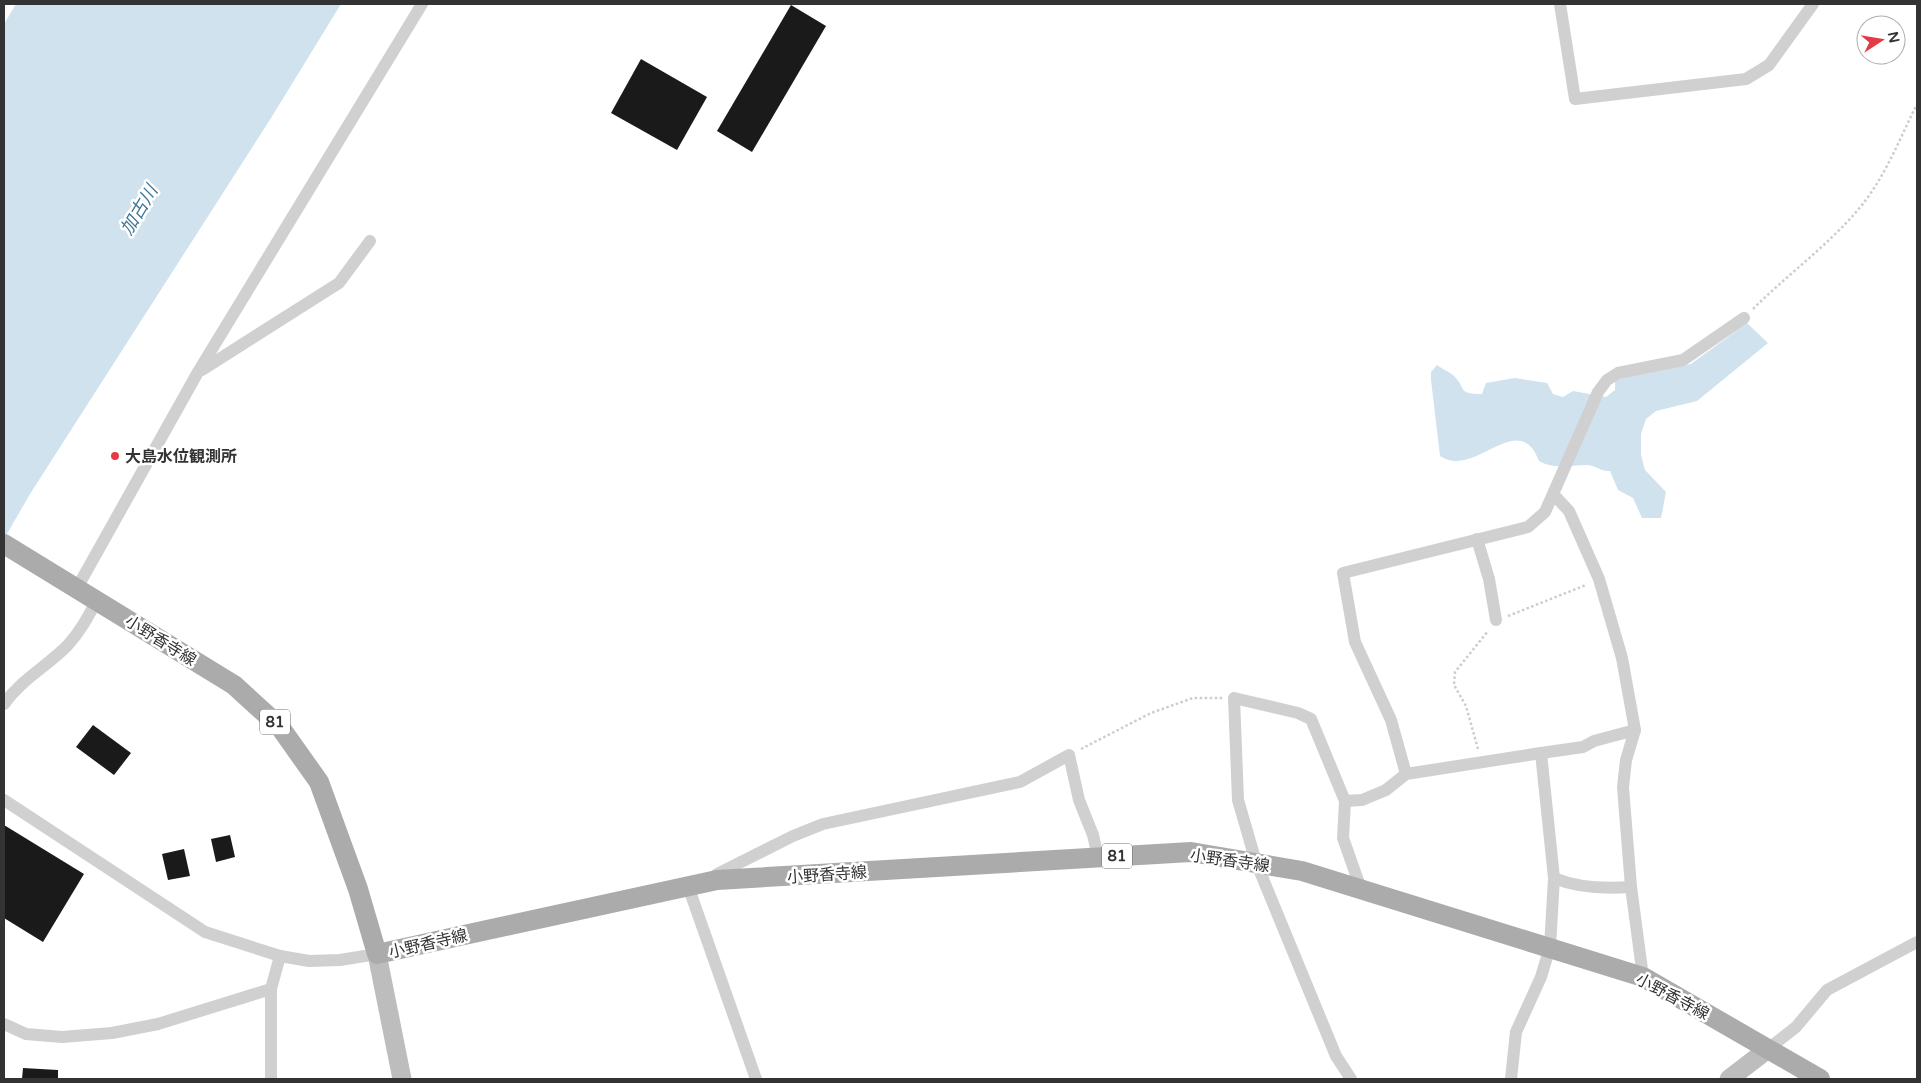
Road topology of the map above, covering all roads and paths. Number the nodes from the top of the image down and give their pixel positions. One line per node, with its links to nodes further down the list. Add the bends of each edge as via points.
1 (422, 4): 7 (street)
2 (1560, 4): 3 (street, via 1575,99 1746,79 1769,65)
3 (1813, 4)
4 (1917, 104): 6 (path, via 1875,187 1858,210 1824,246 1768,293)
5 (370, 241): 7 (street, via 339,283)
6 (1744, 318): 8 (street, via 1683,360 1618,373 1608,380 1598,392)
7 (198, 372): 12 (street)
8 (1554, 495): 9 (street, via 1545,512 1528,527); 11 (street, via 1569,511)
9 (1477, 539): 14 (street, via 1489,579); 21 (street, via 1343,573 1355,642 1391,720)
10 (4, 544): 12 (main road, 小野香寺線 / 81)
11 (1599, 579): 14 (path, via 1549,602); 17 (street, via 1622,658)
12 (70, 584): 13 (main road, 小野香寺線 / 81)
13 (97, 600): 16 (street, via 86,622 66,646); 33 (main road, 小野香寺線 / 81, via 234,685 280,728 319,782 358,889)
14 (1496, 620): 20 (path, via 1455,672 1454,685 1466,706)
15 (1234, 698): 19 (path, via 1193,698 1151,713); 23 (street, via 1311,719); 25 (street, via 1238,800)
16 (4, 704)
17 (1635, 730): 18 (street, via 1583,747); 29 (street, via 1626,760 1624,787)
18 (1541, 753): 20 (street); 26 (street)
19 (1070, 755): 24 (street, via 1079,800); 27 (street, via 1020,782 823,824 717,874)
20 (1481, 760): 21 (street)
21 (1406, 774): 23 (street, via 1386,790 1362,800)
22 (4, 800): 34 (street, via 205,932)
23 (1345, 801): 30 (street, via 1343,838)
24 (1098, 857): 25 (main road, 小野香寺線 / 81, via 1191,852); 27 (main road, 小野香寺線 / 81)
25 (1256, 862): 30 (main road, 小野香寺線 / 81, via 1302,871); 42 (street, via 1336,1056)
26 (1554, 878): 29 (street, via 1570,885); 32 (street)
27 (717, 880): 28 (main road, 小野香寺線 / 81)
28 (688, 886): 33 (main road, 小野香寺線 / 81); 41 (street)
29 (1631, 888): 35 (street)
30 (1361, 889): 32 (main road, 小野香寺線 / 81)
31 (1917, 942): 38 (street, via 1827,990 1796,1027)
32 (1550, 947): 35 (main road, 小野香寺線 / 81); 43 (street, via 1516,1032)
33 (377, 954): 34 (street, via 308,961); 40 (main road)
34 (280, 956): 36 (street)
35 (1644, 977): 38 (main road, 小野香寺線 / 81)
36 (271, 989): 37 (street, via 158,1024 112,1032 62,1037 26,1034); 39 (street)
37 (4, 1024)
38 (1768, 1049): 44 (main road); 45 (main road, 小野香寺線 / 81)
39 (271, 1079)
40 (402, 1079)
41 (756, 1079)
42 (1351, 1079)
43 (1511, 1079)
44 (1728, 1079)
45 (1820, 1079)

